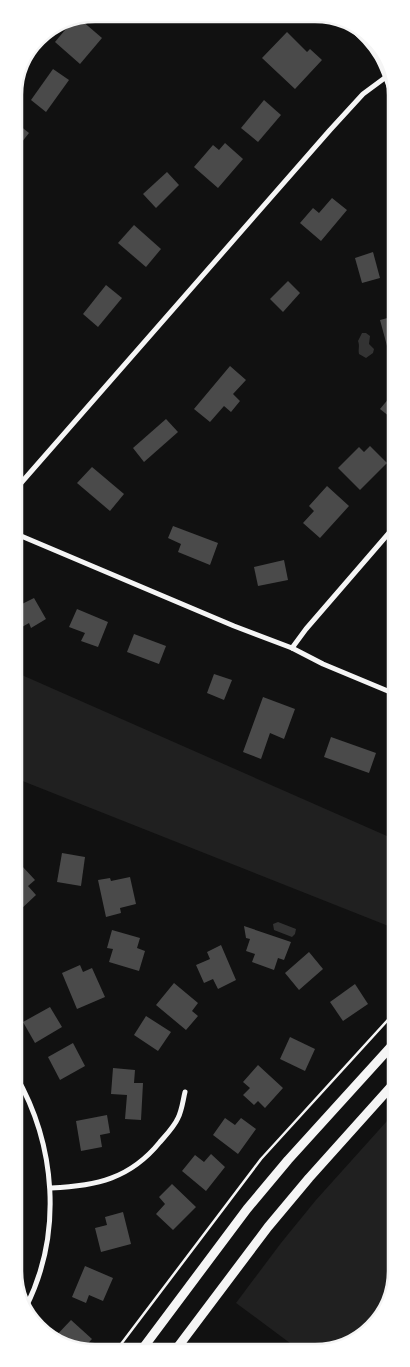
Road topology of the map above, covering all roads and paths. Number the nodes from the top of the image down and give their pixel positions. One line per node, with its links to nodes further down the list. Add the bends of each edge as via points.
1 (378, 59): 2 (street)
2 (384, 73)
3 (386, 77): 4 (street, via 363,94 330,130)
4 (23, 481)
5 (388, 535): 7 (street)
6 (23, 538): 7 (street)
7 (292, 648): 8 (street)
8 (387, 691)
9 (387, 1021): 16 (path, via 261,1159)
10 (387, 1051): 17 (main road, via 253,1202)
11 (22, 1087): 14 (street, via 38,1122)
12 (387, 1091): 18 (main road, via 268,1227)
13 (186, 1092): 14 (street, via 171,1129 152,1152 129,1171 92,1184)
14 (51, 1188): 15 (street, via 45,1253)
15 (29, 1301)
16 (121, 1344)
17 (146, 1344)
18 (180, 1344)

